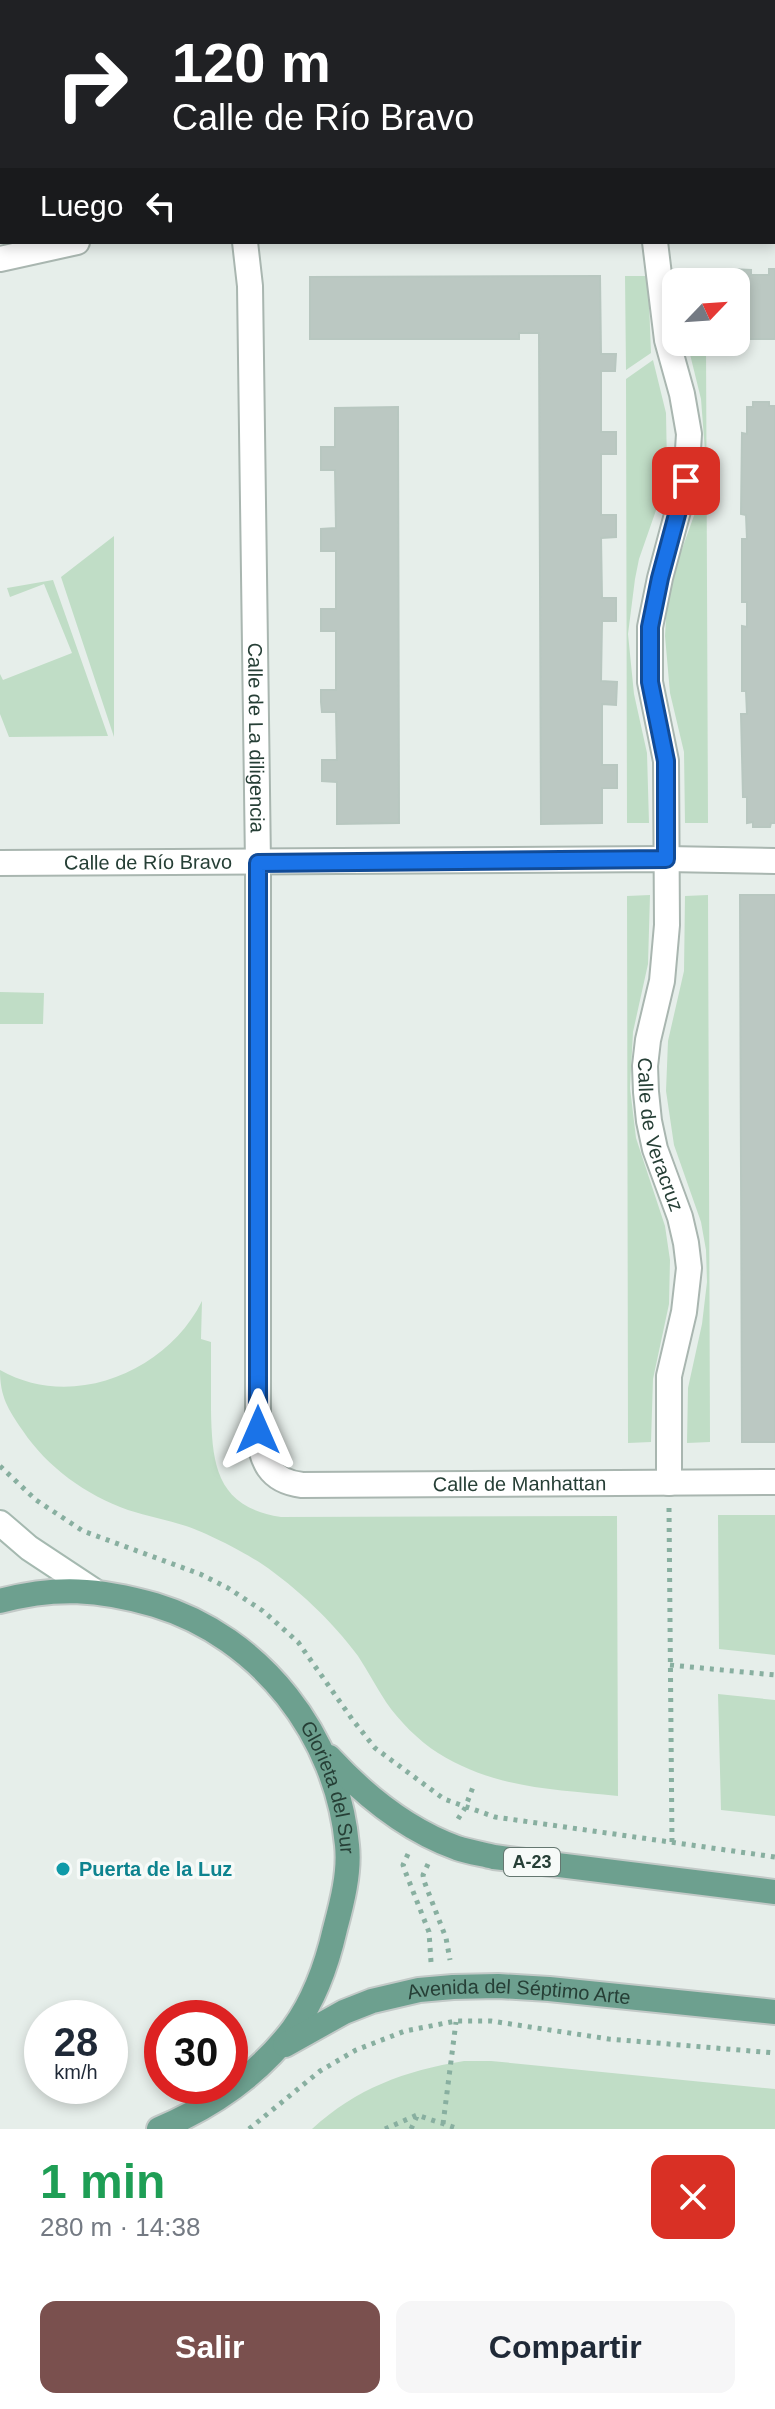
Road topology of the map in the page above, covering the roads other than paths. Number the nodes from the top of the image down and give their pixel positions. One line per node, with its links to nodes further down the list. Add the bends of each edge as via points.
1 (68, 244): 4 (street)
2 (245, 244): 8 (street, Calle de La diligencia)
3 (655, 244): 5 (street, Calle de Veracruz, via 667,340 689,434 686,481 650,627 650,682 666,761)
4 (0, 259)
5 (666, 859): 6 (street, Calle de Río Bravo); 8 (street, Calle de Río Bravo); 11 (street, Calle de Veracruz, via 666,953 645,1066 652,1135 680,1217 689,1268 669,1376)
6 (775, 861)
7 (0, 863): 8 (street, Calle de Río Bravo)
8 (258, 863): 9 (street, Calle de La diligencia, via 258,1430)
9 (270, 1470): 11 (street, Calle de Manhattan, via 302,1485)
10 (775, 1482): 11 (street, Calle de Manhattan)
11 (669, 1483)
12 (0, 1523): 13 (street)
13 (94, 1591): 14 (main road, Glorieta del Sur / A-23, via 60,1590); 15 (main road, Glorieta del Sur / A-23, via 178,1612 217,1632 260,1664 295,1704)
14 (0, 1601)
15 (322, 1749): 16 (main road, A-23, via 370,1798 459,1849); 18 (main road, Glorieta del Sur / A-23, via 348,1848 343,1898 317,1988)
16 (775, 1892)
17 (775, 2012): 18 (main road, Avenida del Séptimo Arte / A-23, via 549,1989 441,1988 403,1993 344,2012)
18 (276, 2050): 19 (main road, Glorieta del Sur / A-23, via 234,2087 194,2114)
19 (159, 2129)

